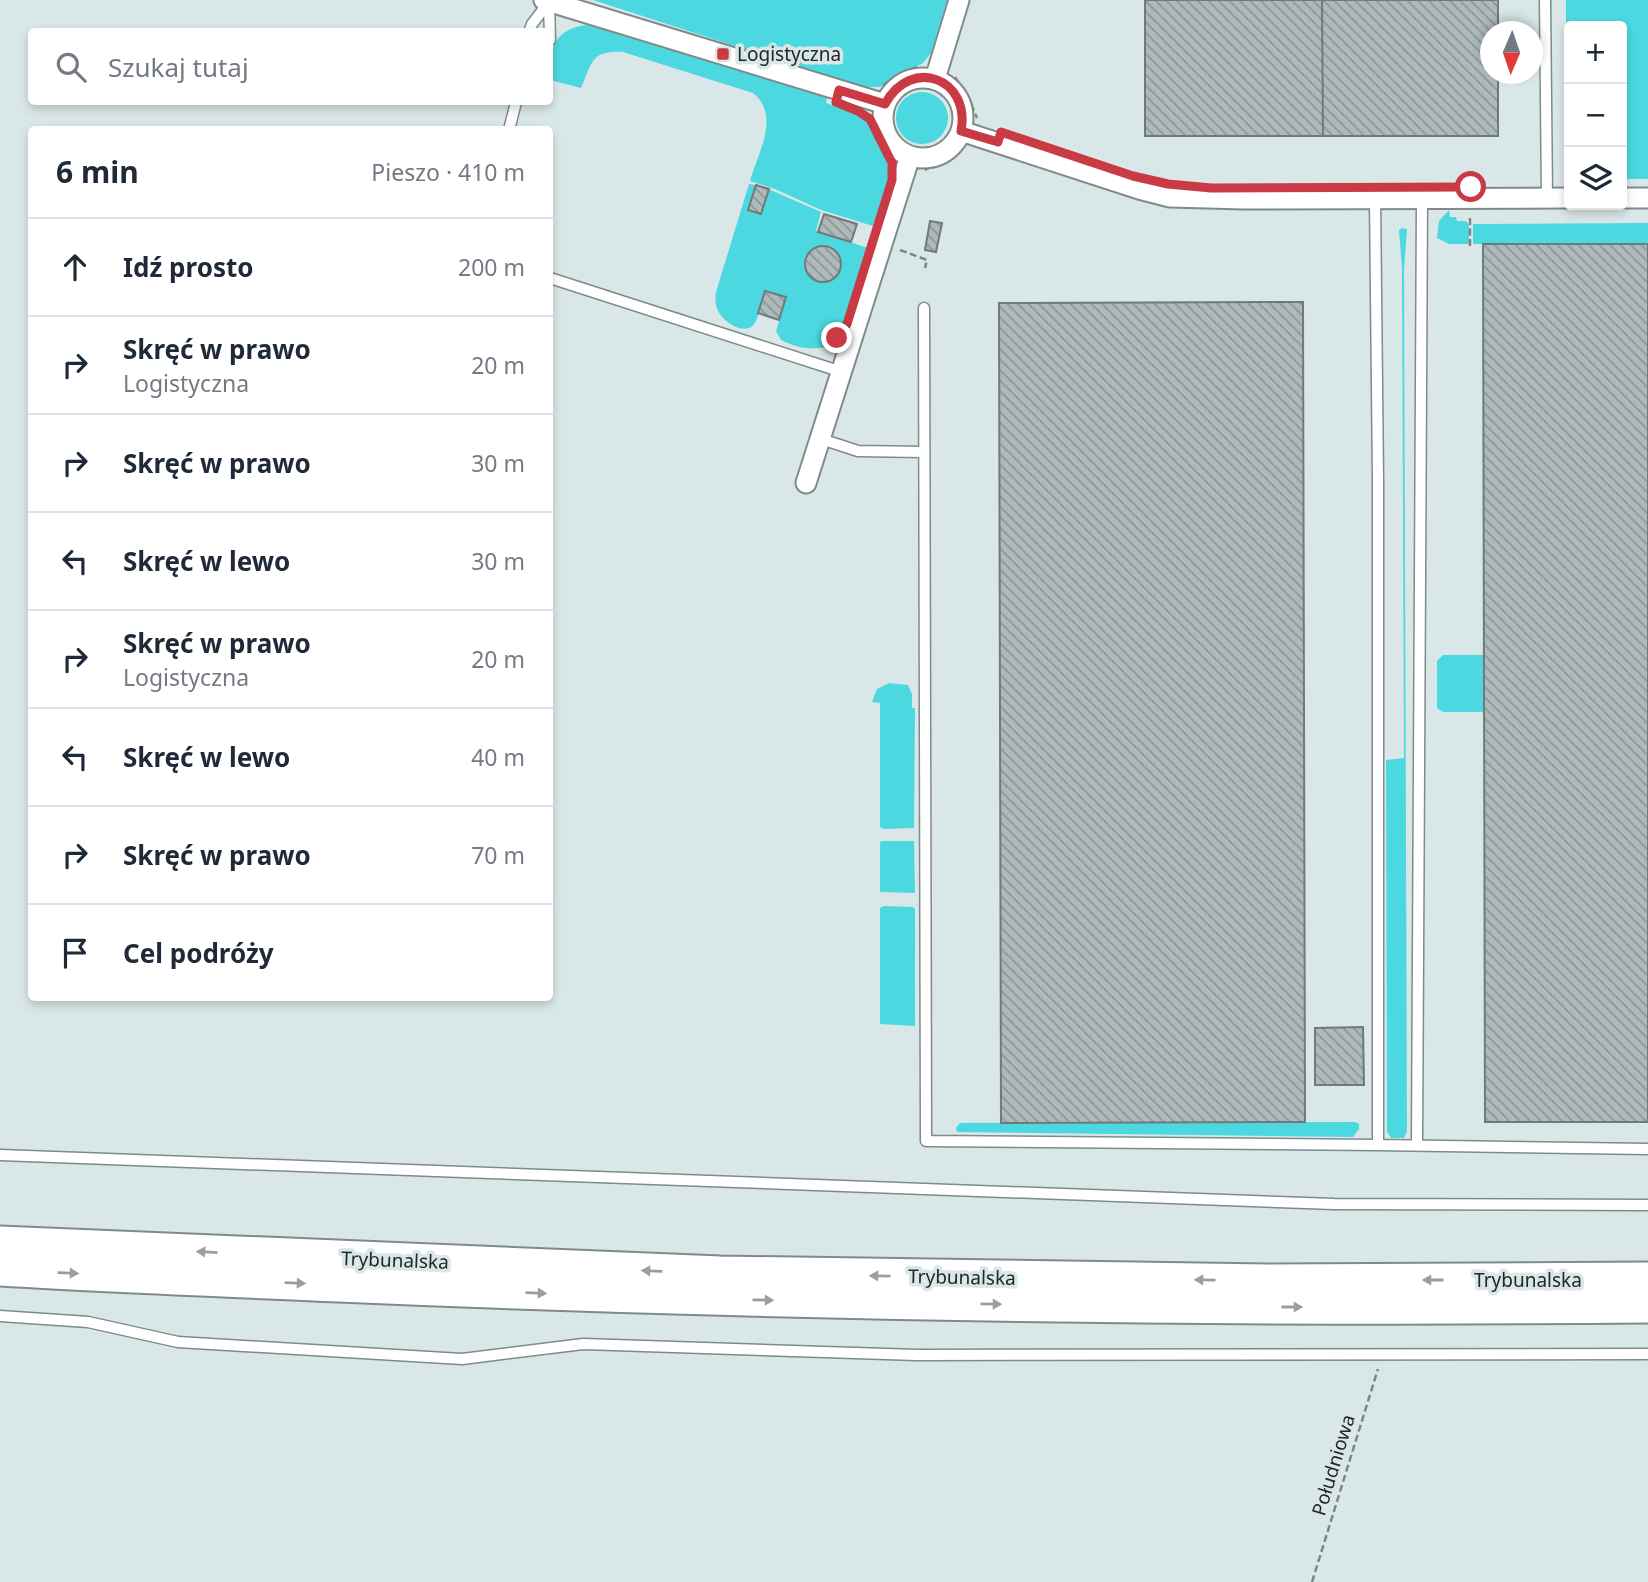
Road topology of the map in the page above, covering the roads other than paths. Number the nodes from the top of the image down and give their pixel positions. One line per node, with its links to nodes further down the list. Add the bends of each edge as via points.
1 (959, 0): 6 (street)
2 (1545, 0): 12 (lane)
3 (547, 1): 4 (lane); 5 (lane); 7 (street)
4 (531, 28)
5 (549, 28)
6 (937, 71): 7 (street); 10 (street, via 961,105)
7 (882, 95): 11 (street, via 883,125)
8 (518, 105): 9 (lane)
9 (510, 126)
10 (962, 140): 11 (street, via 935,156); 16 (street, via 998,142 1170,197)
11 (901, 160): 20 (street)
12 (1546, 198): 13 (street); 17 (street)
13 (1564, 198)
14 (1627, 198): 15 (street)
15 (1648, 198)
16 (1375, 199): 17 (street); 24 (lane)
17 (1422, 199): 25 (lane)
18 (553, 279): 20 (lane)
19 (924, 308): 22 (lane)
20 (842, 372): 21 (street)
21 (821, 439): 22 (lane, via 858,452); 23 (street)
22 (923, 452): 24 (lane, via 926,1141)
23 (806, 483)
24 (1378, 1145): 25 (lane)
25 (1417, 1145): 26 (lane)
26 (1648, 1149)
27 (0, 1155): 28 (lane, via 1334,1204)
28 (1648, 1205)
29 (0, 1243): 31 (highway, Trybunalska, one-way to 29, via 1268,1281 720,1273)
30 (0, 1269): 32 (highway, Trybunalska, one-way to 32, via 729,1299 1061,1306)
31 (1648, 1279)
32 (1648, 1306)
33 (0, 1316): 34 (lane, via 88,1322 178,1342 462,1359 583,1343 917,1355)
34 (1648, 1354)

